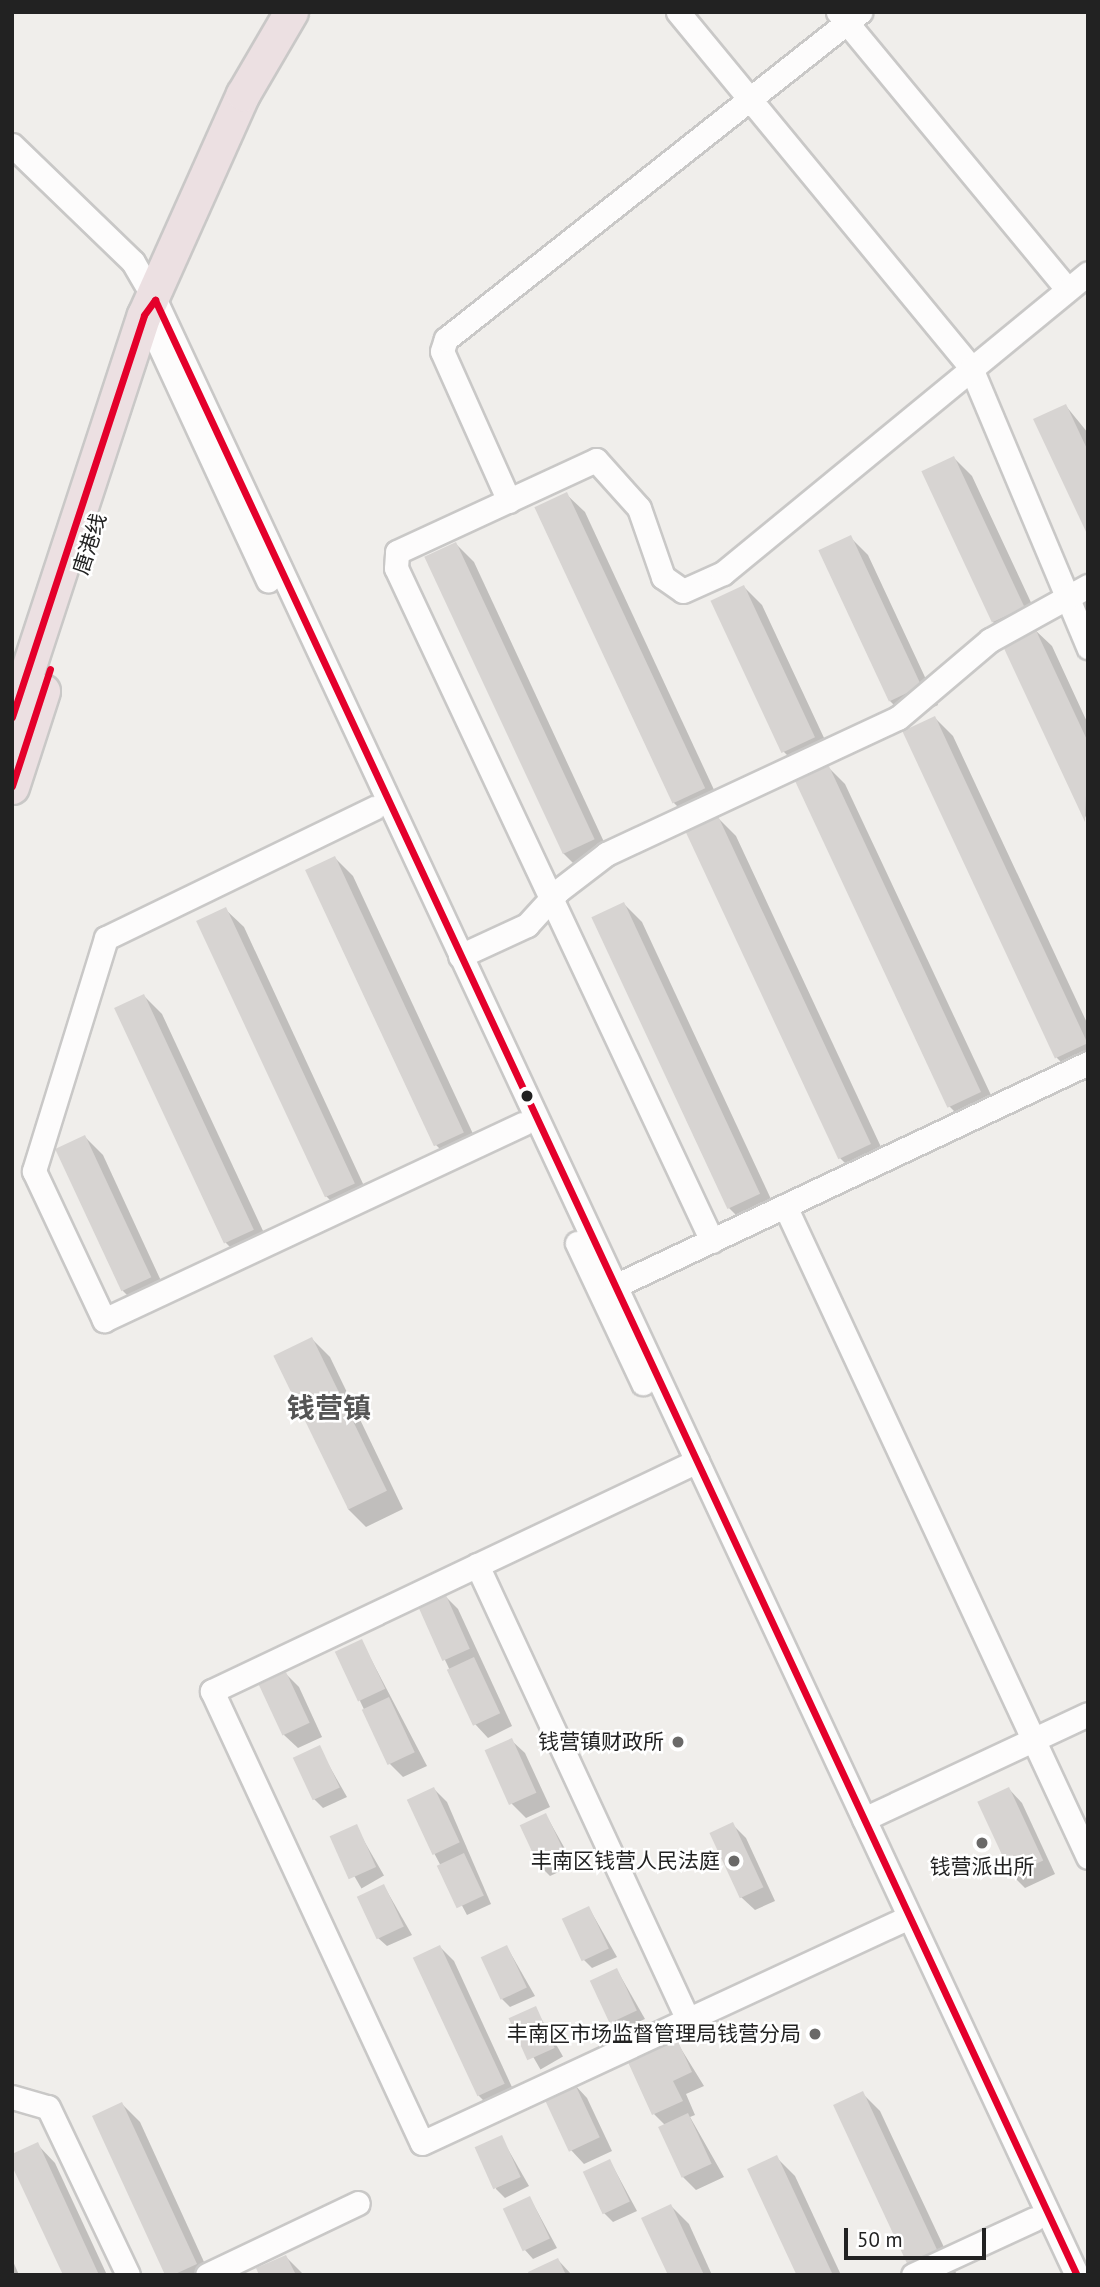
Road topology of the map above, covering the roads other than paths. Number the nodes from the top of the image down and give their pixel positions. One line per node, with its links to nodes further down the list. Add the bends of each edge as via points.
1 (291, 12): 8 (highway, 唐港线, via 243,94)
2 (678, 12): 4 (street)
3 (848, 16): 4 (street); 7 (street)
4 (751, 98): 9 (street); 10 (street, via 446,339 442,351)
5 (12, 145): 8 (street, via 133,262)
6 (1088, 273): 7 (street)
7 (1068, 289): 9 (street)
8 (151, 318): 14 (highway, 唐港线); 15 (highway, 唐港线); 16 (street); 18 (street)
9 (971, 368): 10 (street, via 723,573 683,591 663,577 639,508 596,460); 12 (street)
10 (509, 501): 17 (street, via 397,552 396,568)
11 (1088, 586): 12 (street)
12 (1064, 597): 13 (street); 17 (street, via 989,640 898,718 606,854)
13 (1088, 647)
14 (12, 718)
15 (12, 787)
16 (374, 808): 20 (street); 20 (street, via 106,937 34,1171 104,1320)
17 (550, 900): 18 (street, via 527,925); 22 (street)
18 (460, 956): 23 (street)
19 (1088, 1063): 21 (street)
20 (522, 1124): 24 (street)
21 (785, 1206): 22 (street); 27 (street)
22 (712, 1241): 23 (street)
23 (615, 1286): 24 (street)
24 (690, 1464): 25 (street); 28 (street); 30 (street)
25 (477, 1565): 31 (street); 31 (street, via 212,1691 410,2118 422,2143)
26 (1088, 1714): 27 (street)
27 (1033, 1740): 28 (street); 29 (street)
28 (864, 1819): 30 (street)
29 (1088, 1857)
30 (903, 1920): 31 (street); 34 (street); 39 (street)
31 (688, 2020)
32 (12, 2097): 35 (street, via 48,2107)
33 (358, 2203): 36 (street)
34 (1034, 2219): 37 (street); 38 (street)
35 (128, 2275)
36 (207, 2275)
37 (913, 2275)
38 (1060, 2275)
39 (1077, 2275)

